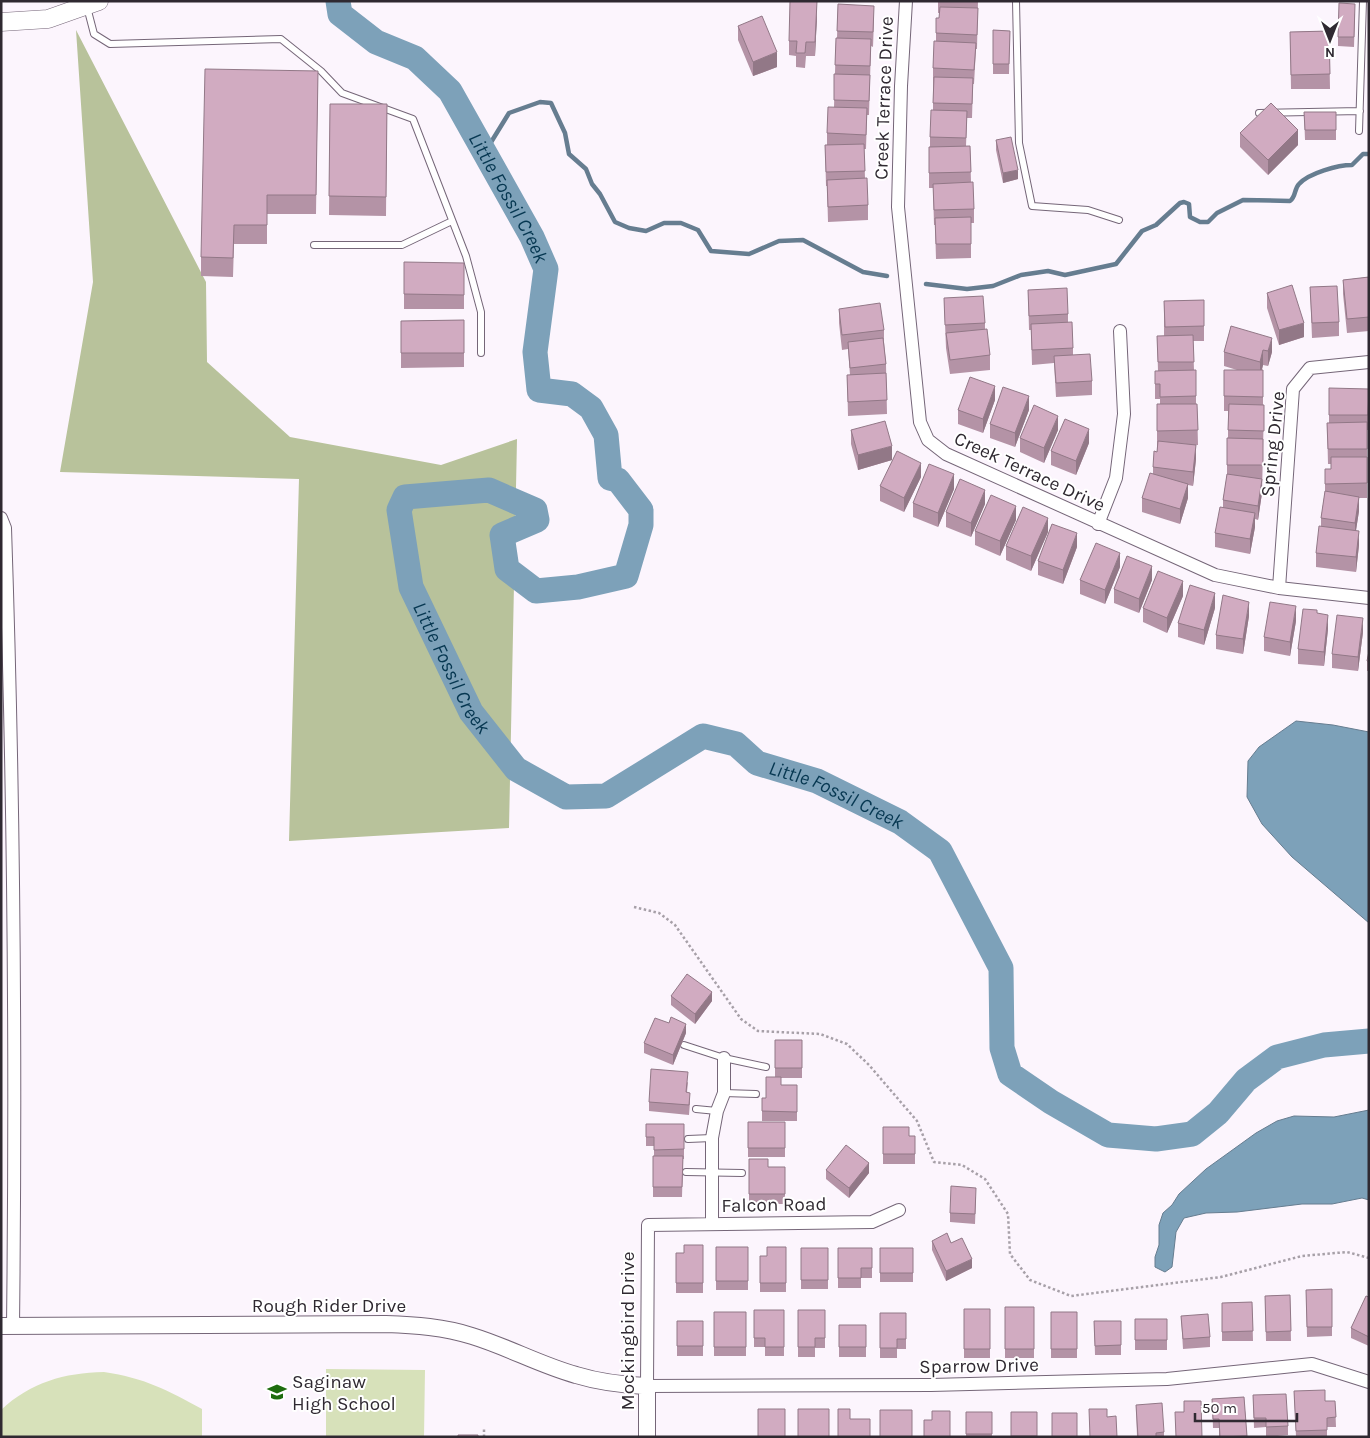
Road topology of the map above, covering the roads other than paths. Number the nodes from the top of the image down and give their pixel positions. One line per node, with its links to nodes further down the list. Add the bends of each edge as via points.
1 (906, 1): 18 (street, Creek Terrace Drive, via 898,207 920,422 928,440 946,454)
2 (1016, 1): 11 (lane, via 1018,144 1032,206 1088,210)
3 (1363, 1): 6 (lane)
4 (93, 4): 5 (main road, via 48,20); 12 (lane, via 94,34 110,44 281,39 342,93 413,119)
5 (1, 22)
6 (1361, 77): 7 (lane); 8 (lane)
7 (1369, 77)
8 (1360, 111): 9 (lane); 10 (lane)
9 (1259, 113)
10 (1359, 131)
11 (1119, 220)
12 (452, 221): 13 (lane, via 402,245); 15 (lane, via 466,256 481,312)
13 (314, 245)
14 (1120, 331): 18 (street, via 1124,414 1116,478)
15 (481, 354)
16 (1369, 362): 19 (street, Spring Drive, via 1310,368 1293,389)
17 (1, 518): 36 (street, via 5,528 11,704 14,1133)
18 (1098, 524): 19 (street, Creek Terrace Drive, via 1215,575)
19 (1279, 588): 20 (street, Creek Terrace Drive)
20 (1369, 598)
21 (684, 1045): 22 (lane)
22 (724, 1058): 23 (lane); 24 (street)
23 (766, 1067)
24 (724, 1093): 25 (lane); 27 (street)
25 (756, 1094)
26 (696, 1109): 27 (lane)
27 (716, 1110): 28 (street)
28 (712, 1138): 29 (lane); 31 (street)
29 (688, 1139)
30 (686, 1172): 31 (lane)
31 (711, 1172): 32 (lane); 34 (street)
32 (742, 1173)
33 (899, 1210): 34 (street, Falcon Road, via 872,1222)
34 (712, 1224): 35 (street, Falcon Road)
35 (648, 1225): 38 (street, Mockingbird Drive)
36 (7, 1326): 38 (street, Rough Rider Drive, via 386,1324 431,1327 489,1342 575,1375 613,1384)
37 (1369, 1382): 38 (street, Sparrow Drive, via 1312,1364 1167,1379 931,1386)
38 (647, 1386): 39 (street, Mockingbird Drive)
39 (647, 1437)

